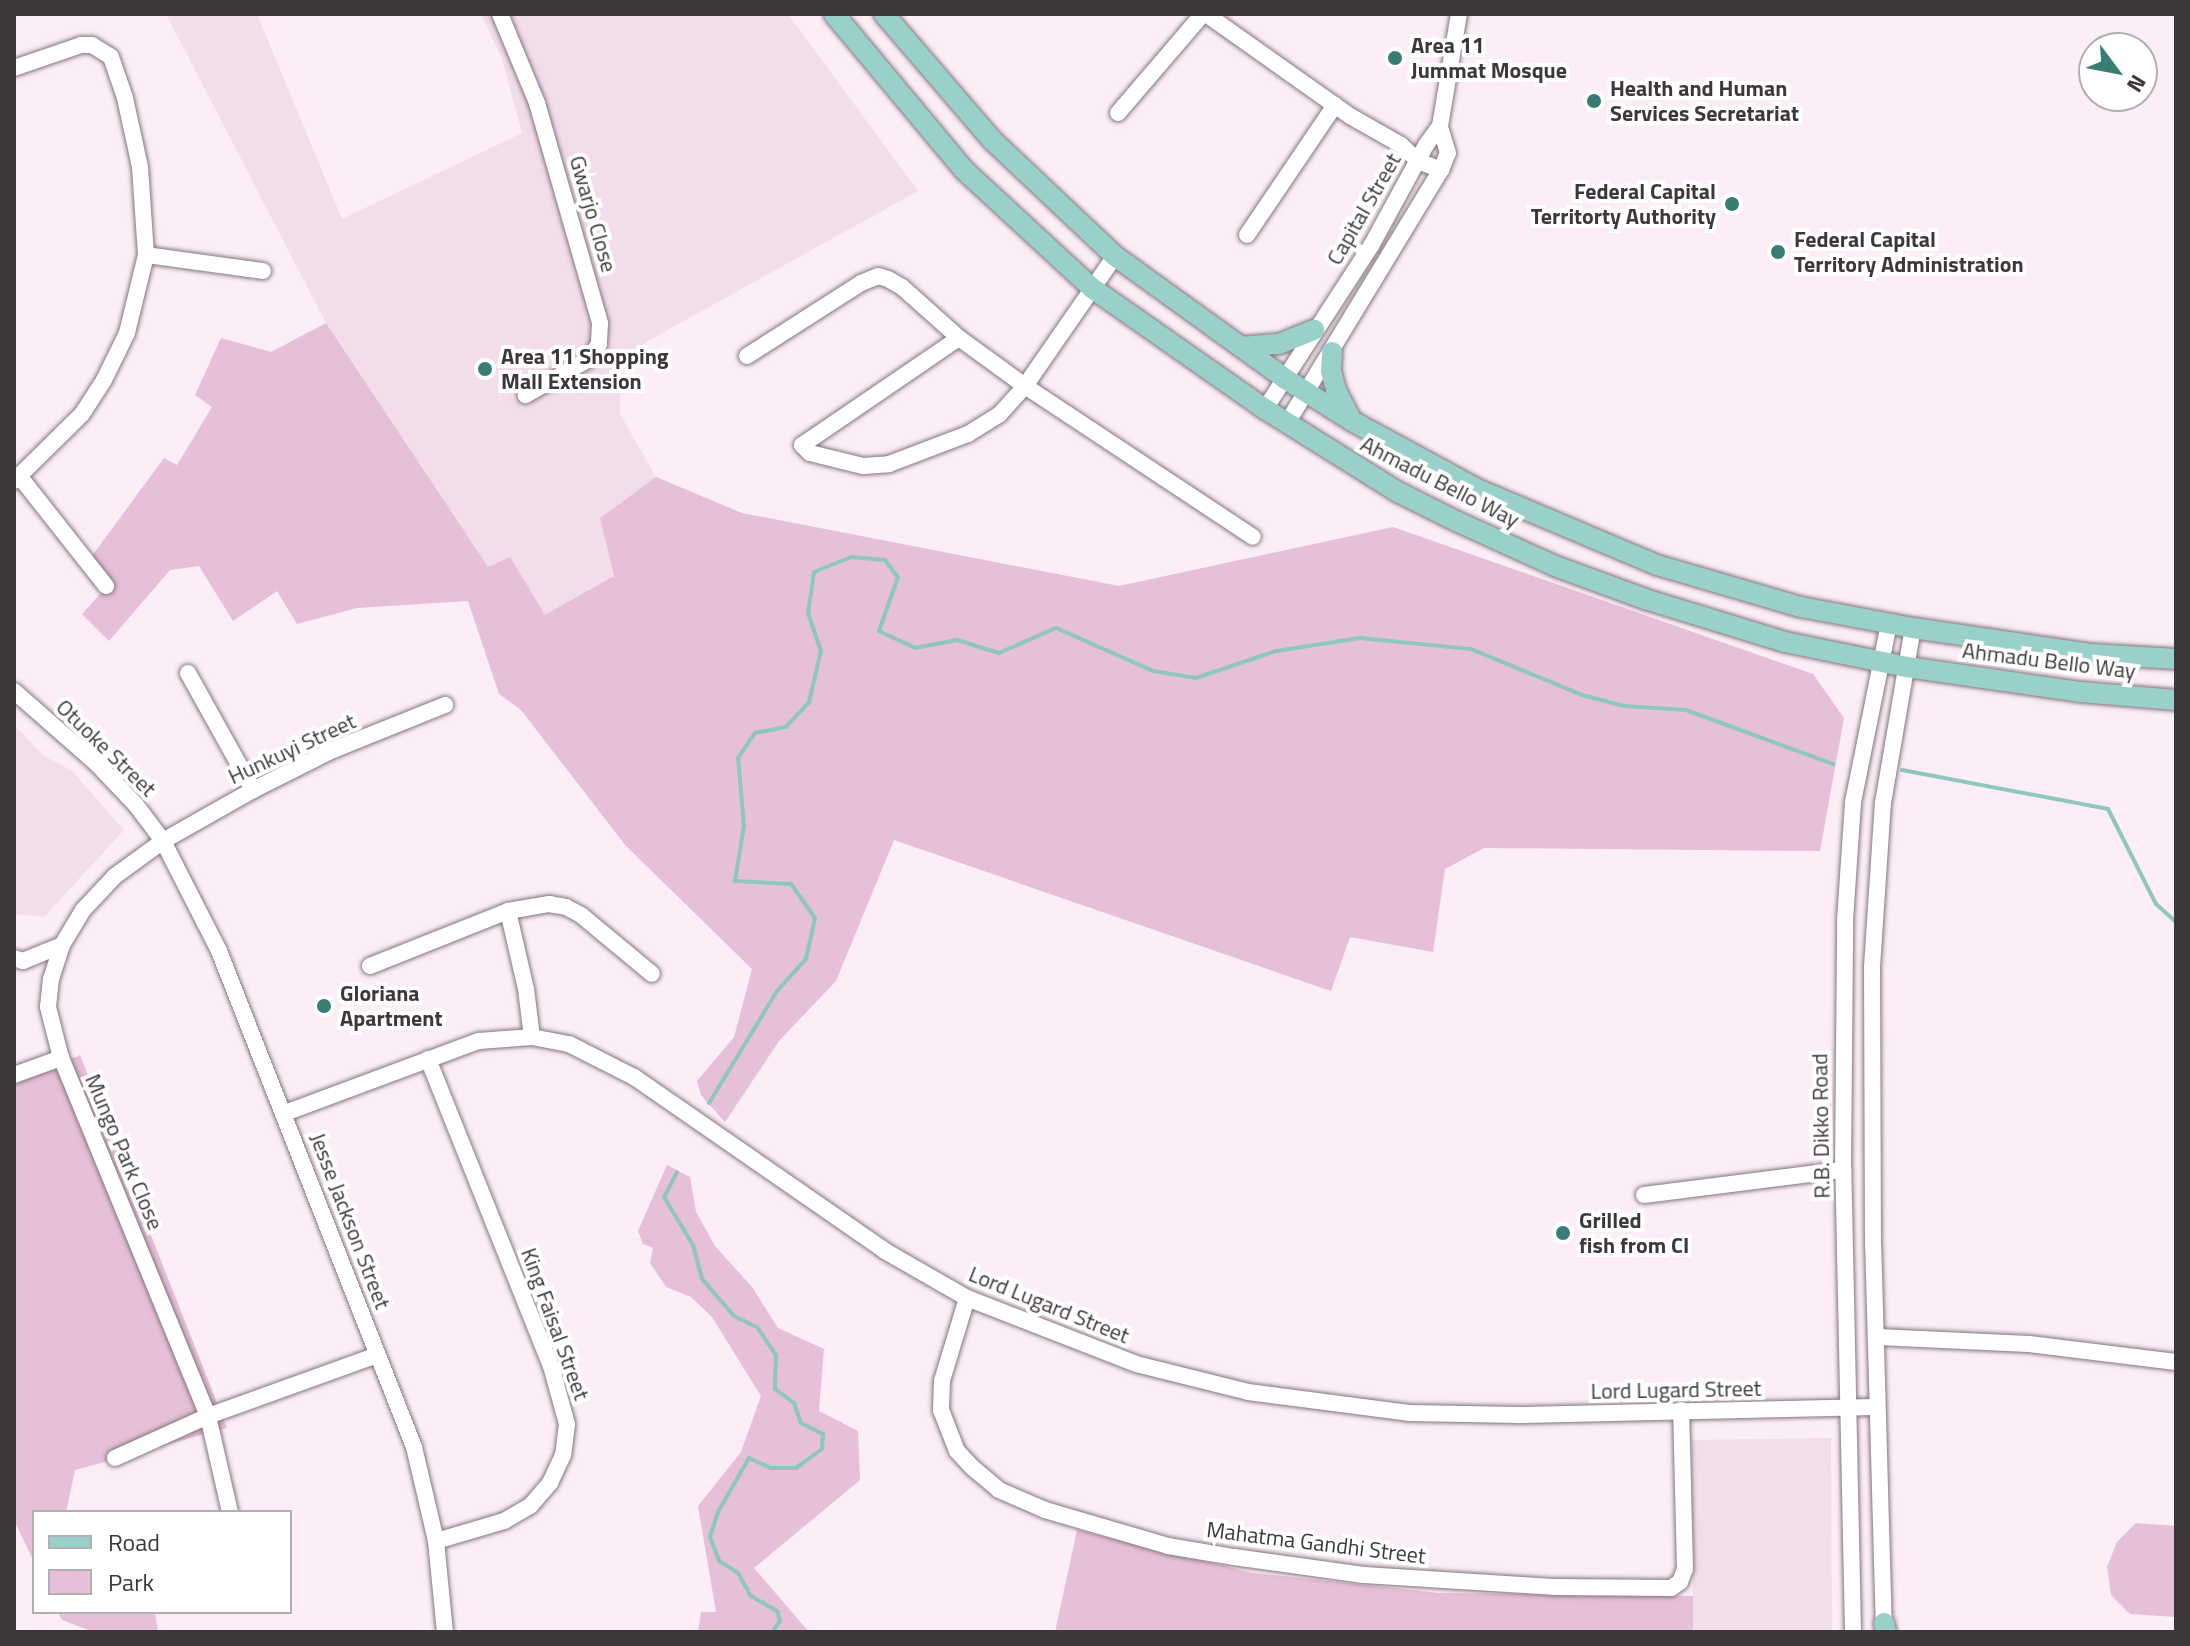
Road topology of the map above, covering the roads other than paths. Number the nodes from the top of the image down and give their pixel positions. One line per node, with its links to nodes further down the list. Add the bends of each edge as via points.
1 (500, 14): 28 (street, Gwarjo Close, via 537,103 600,323 599,344 589,359)
2 (834, 14): 19 (main road, Ahmadu Bello Way, via 964,170)
3 (884, 14): 17 (main road, Ahmadu Bello Way, via 992,140)
4 (1204, 14): 7 (street); 8 (street)
5 (1459, 14): 9 (street, Capital Street)
6 (14, 68): 16 (street, via 81,45 92,45 111,57 140,167)
7 (1335, 105): 10 (street); 15 (street)
8 (1118, 113)
9 (1440, 126): 11 (street, Capital Street); 12 (street)
10 (1401, 145): 11 (street); 13 (street)
11 (1426, 145): 12 (street); 13 (street, Capital Street)
12 (1448, 153): 14 (street)
13 (1418, 161): 14 (street); 20 (street, Capital Street, via 1371,246)
14 (1441, 170): 23 (street)
15 (1247, 235)
16 (146, 255): 18 (street); 32 (street, via 127,333 104,380 82,414)
17 (1115, 256): 19 (street); 22 (main road, Ahmadu Bello Way)
18 (263, 271)
19 (1092, 288): 26 (street); 29 (main road, Ahmadu Bello Way)
20 (1314, 330): 22 (main road, via 1279,344); 25 (street, Capital Street)
21 (959, 338): 24 (street, via 902,287 878,276); 26 (street); 26 (street, via 802,445 810,453 863,466 889,464 968,434 999,415)
22 (1241, 347): 25 (main road, Ahmadu Bello Way)
23 (1332, 352): 27 (street); 30 (main road, via 1336,390)
24 (747, 356)
25 (1284, 378): 27 (main road, Ahmadu Bello Way); 29 (street, Capital Street)
26 (1025, 386): 33 (street)
27 (1307, 393): 30 (main road, Ahmadu Bello Way); 31 (street)
28 (526, 395)
29 (1265, 409): 31 (main road, Ahmadu Bello Way)
30 (1352, 421): 35 (main road, Ahmadu Bello Way, via 1477,489 1657,565 1801,607)
31 (1287, 423): 38 (main road, Ahmadu Bello Way, via 1398,492 1555,566 1702,619)
32 (17, 479): 34 (street)
33 (1253, 537)
34 (106, 586)
35 (1889, 624): 36 (main road, Ahmadu Bello Way); 38 (street, R.B. Dikko Road)
36 (1913, 628): 37 (main road, Ahmadu Bello Way, via 2092,654); 39 (street)
37 (2176, 659)
38 (1881, 662): 39 (main road, Ahmadu Bello Way); 56 (street, R.B. Dikko Road, via 1853,802 1844,976)
39 (1907, 667): 42 (main road, Ahmadu Bello Way); 59 (street, via 1883,803 1876,888 1871,1080)
40 (188, 673): 44 (street)
41 (14, 691): 45 (street, Otuoke Street, via 96,763)
42 (2176, 700)
43 (445, 705): 44 (street, Hunkuyi Street, via 333,750)
44 (253, 790): 45 (street, Hunkuyi Street)
45 (163, 841): 47 (street, Mungo Park Close, via 115,876 83,910); 55 (street, Jesse Jackson Street, via 219,951)
46 (508, 911): 49 (street); 50 (street, via 549,904 566,907); 51 (street)
47 (62, 945): 48 (street, via 23,961); 52 (street, Mungo Park Close, via 48,1007)
48 (14, 958)
49 (370, 966)
50 (652, 974)
51 (532, 1037): 53 (street, Lord Lugard Street, via 479,1041); 58 (street, Lord Lugard Street, via 569,1044 634,1077 885,1251)
52 (61, 1058): 54 (street); 65 (street, Mungo Park Close)
53 (428, 1059): 55 (street, Lord Lugard Street); 68 (street, King Faisal Street, via 551,1366 567,1424 563,1455 550,1483 530,1506 504,1521)
54 (14, 1075)
55 (285, 1113): 60 (street, Jesse Jackson Street)
56 (1843, 1170): 57 (street); 64 (street, R.B. Dikko Road)
57 (1644, 1195)
58 (967, 1298): 63 (street, Lord Lugard Street, via 1136,1364 1325,1405 1520,1415); 63 (street, Mahatma Gandhi Street, via 942,1381 941,1410 957,1451 973,1468 999,1490 1045,1510 1168,1546 1234,1557 1364,1575 1671,1588 1685,1569)
59 (1878, 1337): 61 (street, via 2029,1344); 62 (street)
60 (377, 1355): 65 (street); 68 (street, Jesse Jackson Street, via 414,1447)
61 (2176, 1362)
62 (1877, 1407): 64 (street, Lord Lugard Street); 69 (street)
63 (1681, 1410): 64 (street, Lord Lugard Street)
64 (1849, 1410): 71 (street, R.B. Dikko Road)
65 (208, 1416): 66 (street); 67 (street, Mungo Park Close)
66 (115, 1458)
67 (230, 1510)
68 (436, 1541): 70 (street, Jesse Jackson Street)
69 (1885, 1629)
70 (446, 1630)
71 (1853, 1632)

